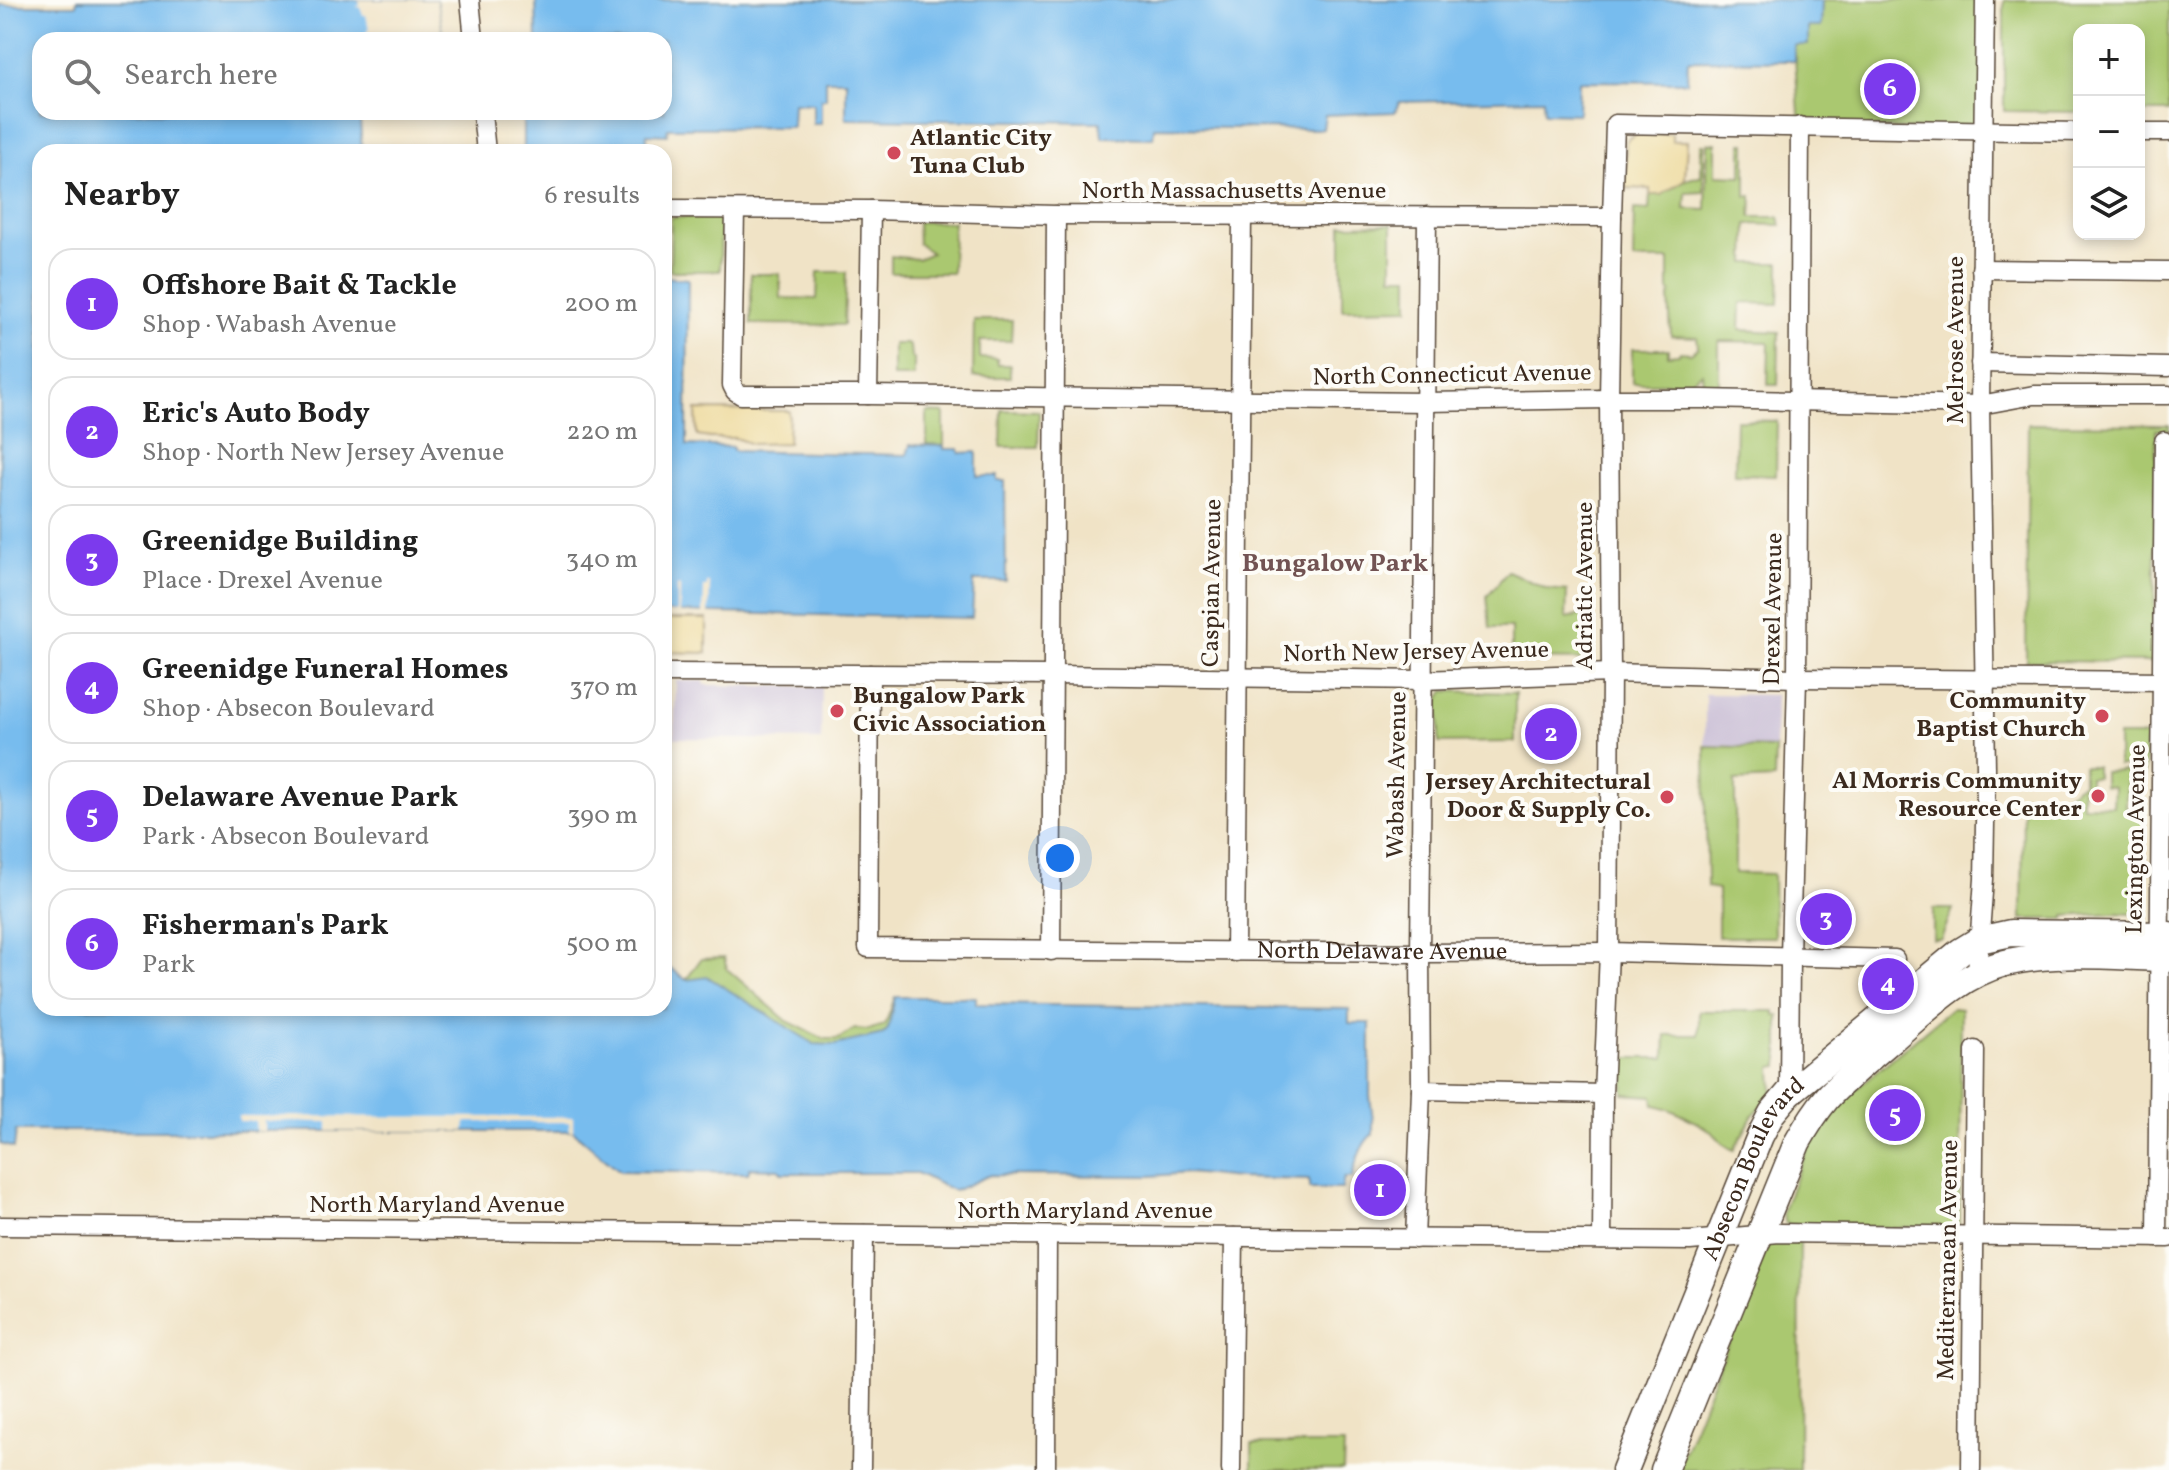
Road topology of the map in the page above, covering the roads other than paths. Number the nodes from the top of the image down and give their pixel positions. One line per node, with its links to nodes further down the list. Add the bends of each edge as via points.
1 (470, 0): 3 (street)
2 (1985, 0): 6 (street, Melrose Avenue)
3 (473, 32)
4 (483, 120): 10 (street)
5 (1800, 126): 6 (street); 17 (street, Adriatic Avenue, via 1615,124); 28 (street, Drexel Avenue)
6 (1983, 131): 7 (street); 18 (street, Melrose Avenue)
7 (2073, 132)
8 (2145, 132): 9 (street)
9 (2169, 132)
10 (485, 144)
11 (672, 209): 12 (street, North Massachusetts Avenue)
12 (735, 210): 13 (street, North Massachusetts Avenue); 22 (street, North Connecticut Avenue, via 735,391)
13 (871, 210): 14 (street, North Massachusetts Avenue); 22 (street)
14 (1056, 215): 15 (street, North Massachusetts Avenue); 24 (street)
15 (1242, 216): 16 (street, North Massachusetts Avenue); 26 (street, Caspian Avenue)
16 (1427, 216): 17 (street, North Massachusetts Avenue); 27 (street, Wabash Avenue)
17 (1612, 217): 25 (street, Adriatic Avenue)
18 (1981, 269): 19 (street); 20 (street, Melrose Avenue)
19 (2169, 271)
20 (1980, 363): 21 (street); 29 (street, Melrose Avenue)
21 (2169, 367)
22 (868, 395): 24 (street, North Connecticut Avenue)
23 (2169, 395): 29 (street, North Connecticut Avenue, via 2034,395)
24 (1055, 398): 26 (street, North Connecticut Avenue); 34 (street)
25 (1609, 399): 27 (street, North Connecticut Avenue); 28 (street, North Connecticut Avenue); 32 (street, Adriatic Avenue)
26 (1239, 401): 27 (street, North Connecticut Avenue); 35 (street, Caspian Avenue)
27 (1425, 402): 38 (street, Wabash Avenue)
28 (1799, 402): 29 (street, North Connecticut Avenue); 36 (street, Drexel Avenue)
29 (1980, 405): 37 (street, Melrose Avenue)
30 (2164, 441): 39 (street, Lexington Avenue)
31 (672, 673): 33 (street, North New Jersey Avenue)
32 (1611, 673): 36 (street, North New Jersey Avenue); 38 (street, North New Jersey Avenue); 44 (street, Adriatic Avenue)
33 (870, 674): 34 (street, North New Jersey Avenue); 42 (street, North Delaware Avenue, via 868,948)
34 (1052, 675): 35 (street, North New Jersey Avenue); 42 (street)
35 (1236, 678): 38 (street, North New Jersey Avenue); 43 (street, Caspian Avenue)
36 (1797, 678): 37 (street, North New Jersey Avenue); 46 (street, Drexel Avenue)
37 (1985, 679): 39 (street, North New Jersey Avenue); 40 (street)
38 (1423, 680): 45 (street, Wabash Avenue)
39 (2166, 681): 41 (street, Lexington Avenue)
40 (1979, 940): 41 (highway, via 2011,933); 48 (street); 51 (highway, Absecon Boulevard)
41 (2164, 946): 48 (highway, via 2046,957); 59 (street, Lexington Avenue)
42 (1051, 951): 43 (street, North Delaware Avenue)
43 (1235, 952): 45 (street, North Delaware Avenue)
44 (1609, 952): 45 (street, North Delaware Avenue); 46 (street, North Delaware Avenue); 52 (street, Adriatic Avenue)
45 (1420, 953): 50 (street, Wabash Avenue)
46 (1790, 957): 47 (street, North Delaware Avenue); 51 (street, Drexel Avenue)
47 (1895, 959)
48 (1977, 973): 55 (highway, Absecon Boulevard, via 1920,1015 1820,1107 1797,1143)
49 (1975, 1050): 57 (street, Mediterranean Avenue)
50 (1421, 1090): 52 (street); 60 (street, Wabash Avenue)
51 (1789, 1093): 61 (highway, Absecon Boulevard, via 1766,1124)
52 (1603, 1094): 62 (street, Adriatic Avenue)
53 (0, 1226): 54 (street, North Maryland Avenue)
54 (864, 1234): 56 (street, North Maryland Avenue); 63 (street)
55 (1760, 1234): 57 (street, North Maryland Avenue); 61 (street, North Maryland Avenue); 67 (highway, Absecon Boulevard)
56 (1047, 1236): 58 (street, North Maryland Avenue); 64 (street)
57 (1973, 1236): 59 (street, North Maryland Avenue); 68 (street, Mediterranean Avenue)
58 (1234, 1237): 60 (street, North Maryland Avenue); 65 (street)
59 (2163, 1238)
60 (1415, 1239): 62 (street, North Maryland Avenue)
61 (1718, 1239): 62 (street, North Maryland Avenue); 66 (highway, Absecon Boulevard)
62 (1602, 1240)
63 (861, 1470)
64 (1046, 1470)
65 (1231, 1470)
66 (1625, 1470)
67 (1664, 1470)
68 (1971, 1470)

